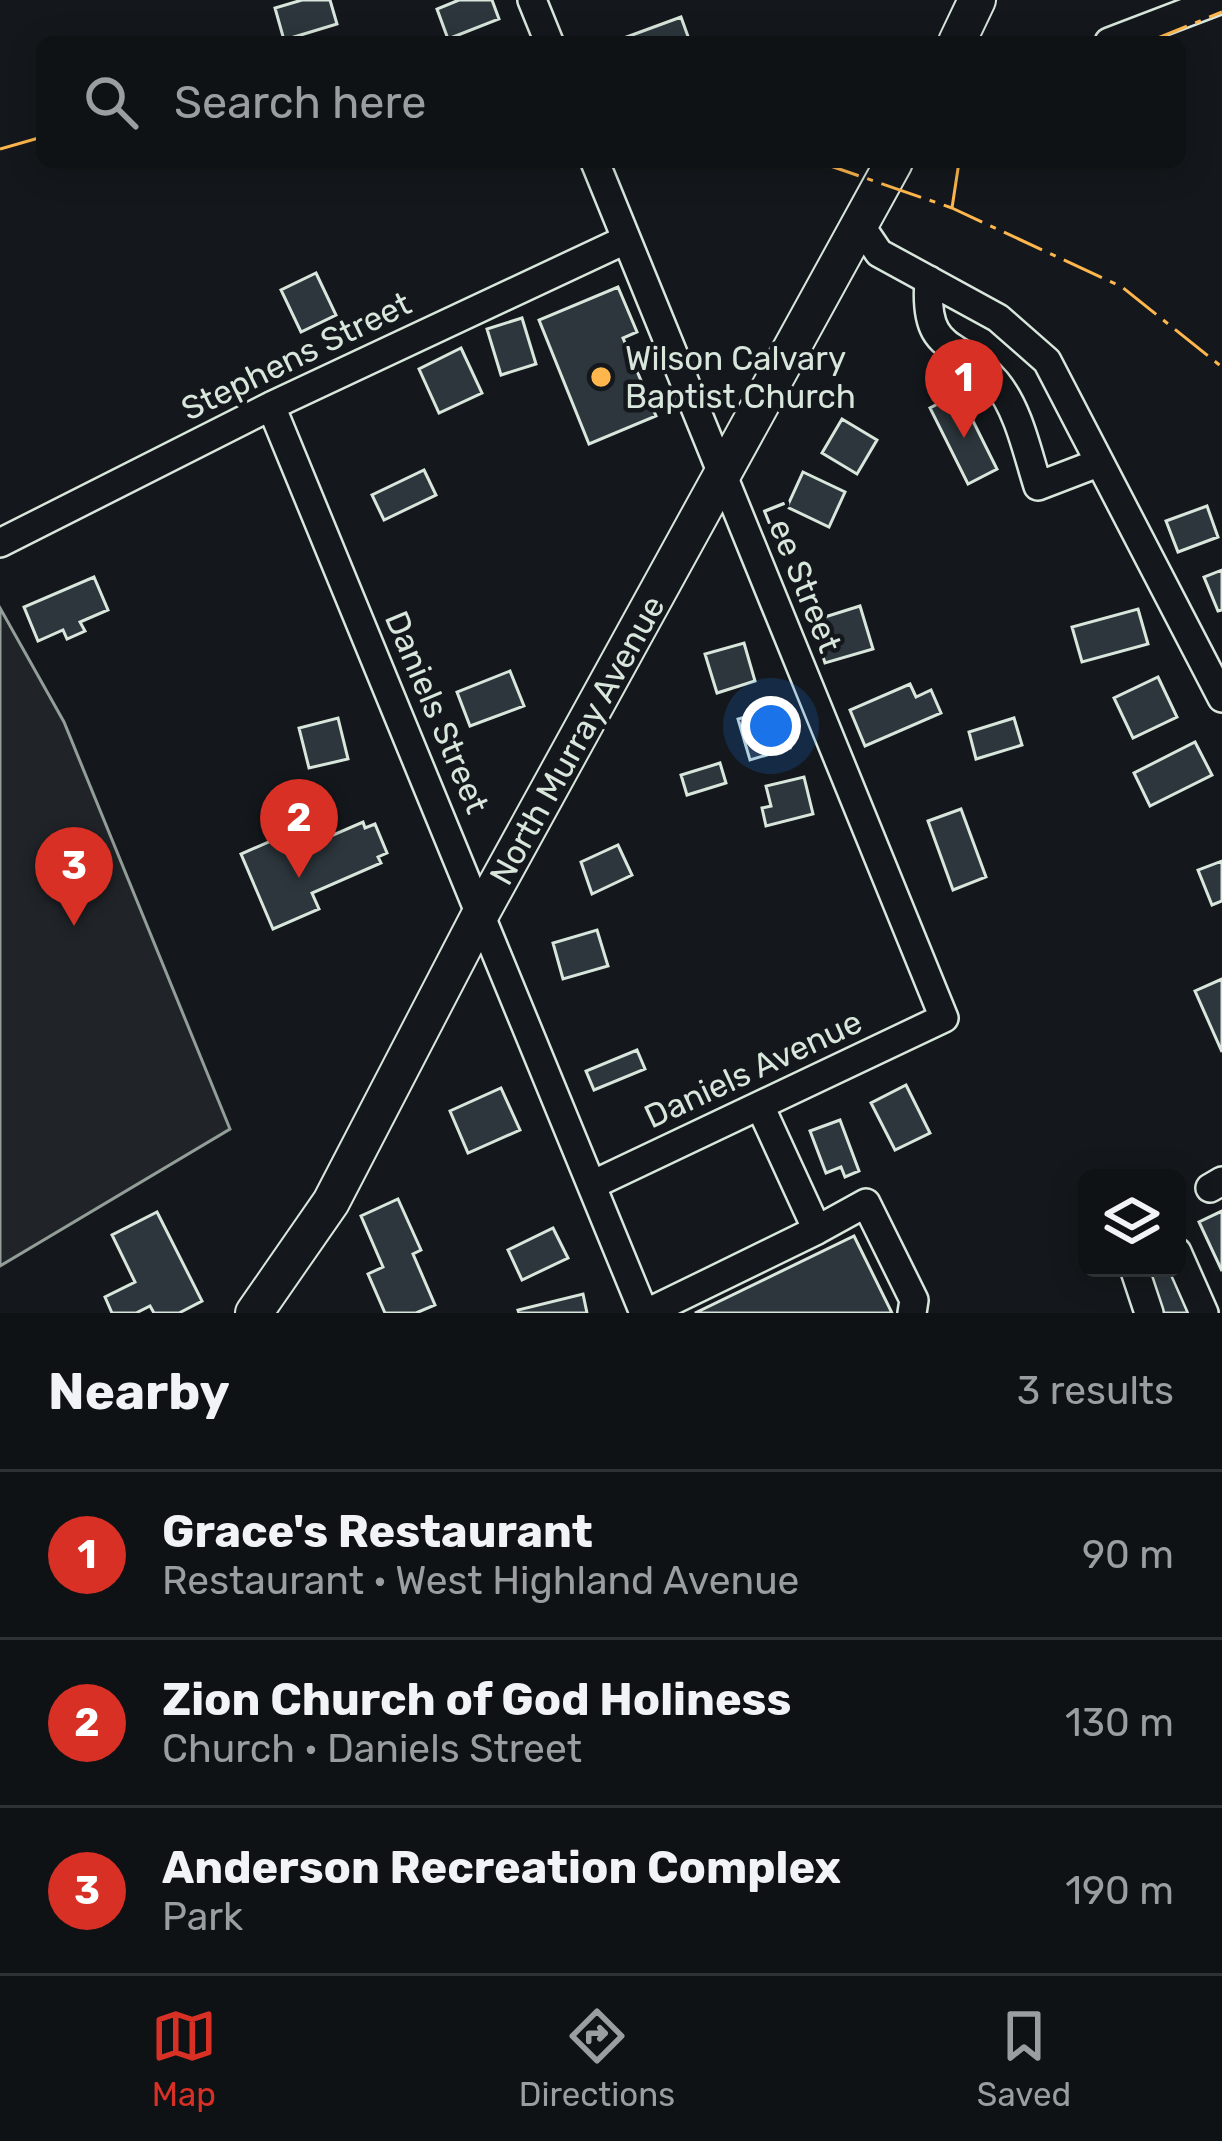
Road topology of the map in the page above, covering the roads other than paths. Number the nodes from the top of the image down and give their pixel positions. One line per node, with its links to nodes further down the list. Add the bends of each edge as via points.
1 (532, 0): 4 (street)
2 (977, 0): 5 (main road)
3 (1219, 0): 6 (street)
4 (547, 36)
5 (960, 36)
6 (1125, 36)
7 (597, 168): 10 (street, Lee Street)
8 (891, 168): 9 (main road, North Murray Avenue)
9 (860, 225): 11 (street, via 879,253); 14 (main road, North Murray Avenue)
10 (625, 240): 12 (street, Stephens Street); 14 (street, Lee Street)
11 (929, 280): 13 (street, via 998,318 1048,361); 13 (street, via 927,303 940,341 998,383 1038,486)
12 (271, 406): 15 (street, Stephens Street); 17 (street, Daniels Street)
13 (1098, 463): 16 (street)
14 (723, 479): 17 (main road, North Murray Avenue); 18 (street, Lee Street)
15 (0, 543)
16 (1222, 698)
17 (481, 913): 20 (street, Daniels Street); 24 (main road, North Murray Avenue, via 331,1202)
18 (944, 1018): 19 (street, Daniels Avenue)
19 (760, 1106): 20 (street, Daniels Avenue); 21 (street)
20 (592, 1185): 25 (street, Daniels Street)
21 (817, 1230): 25 (street); 26 (street, via 866,1204 914,1300)
22 (1186, 1272): 28 (street)
23 (1136, 1277): 27 (street)
24 (254, 1313)
25 (646, 1313)
26 (912, 1313)
27 (1149, 1313)
28 (1204, 1313)

